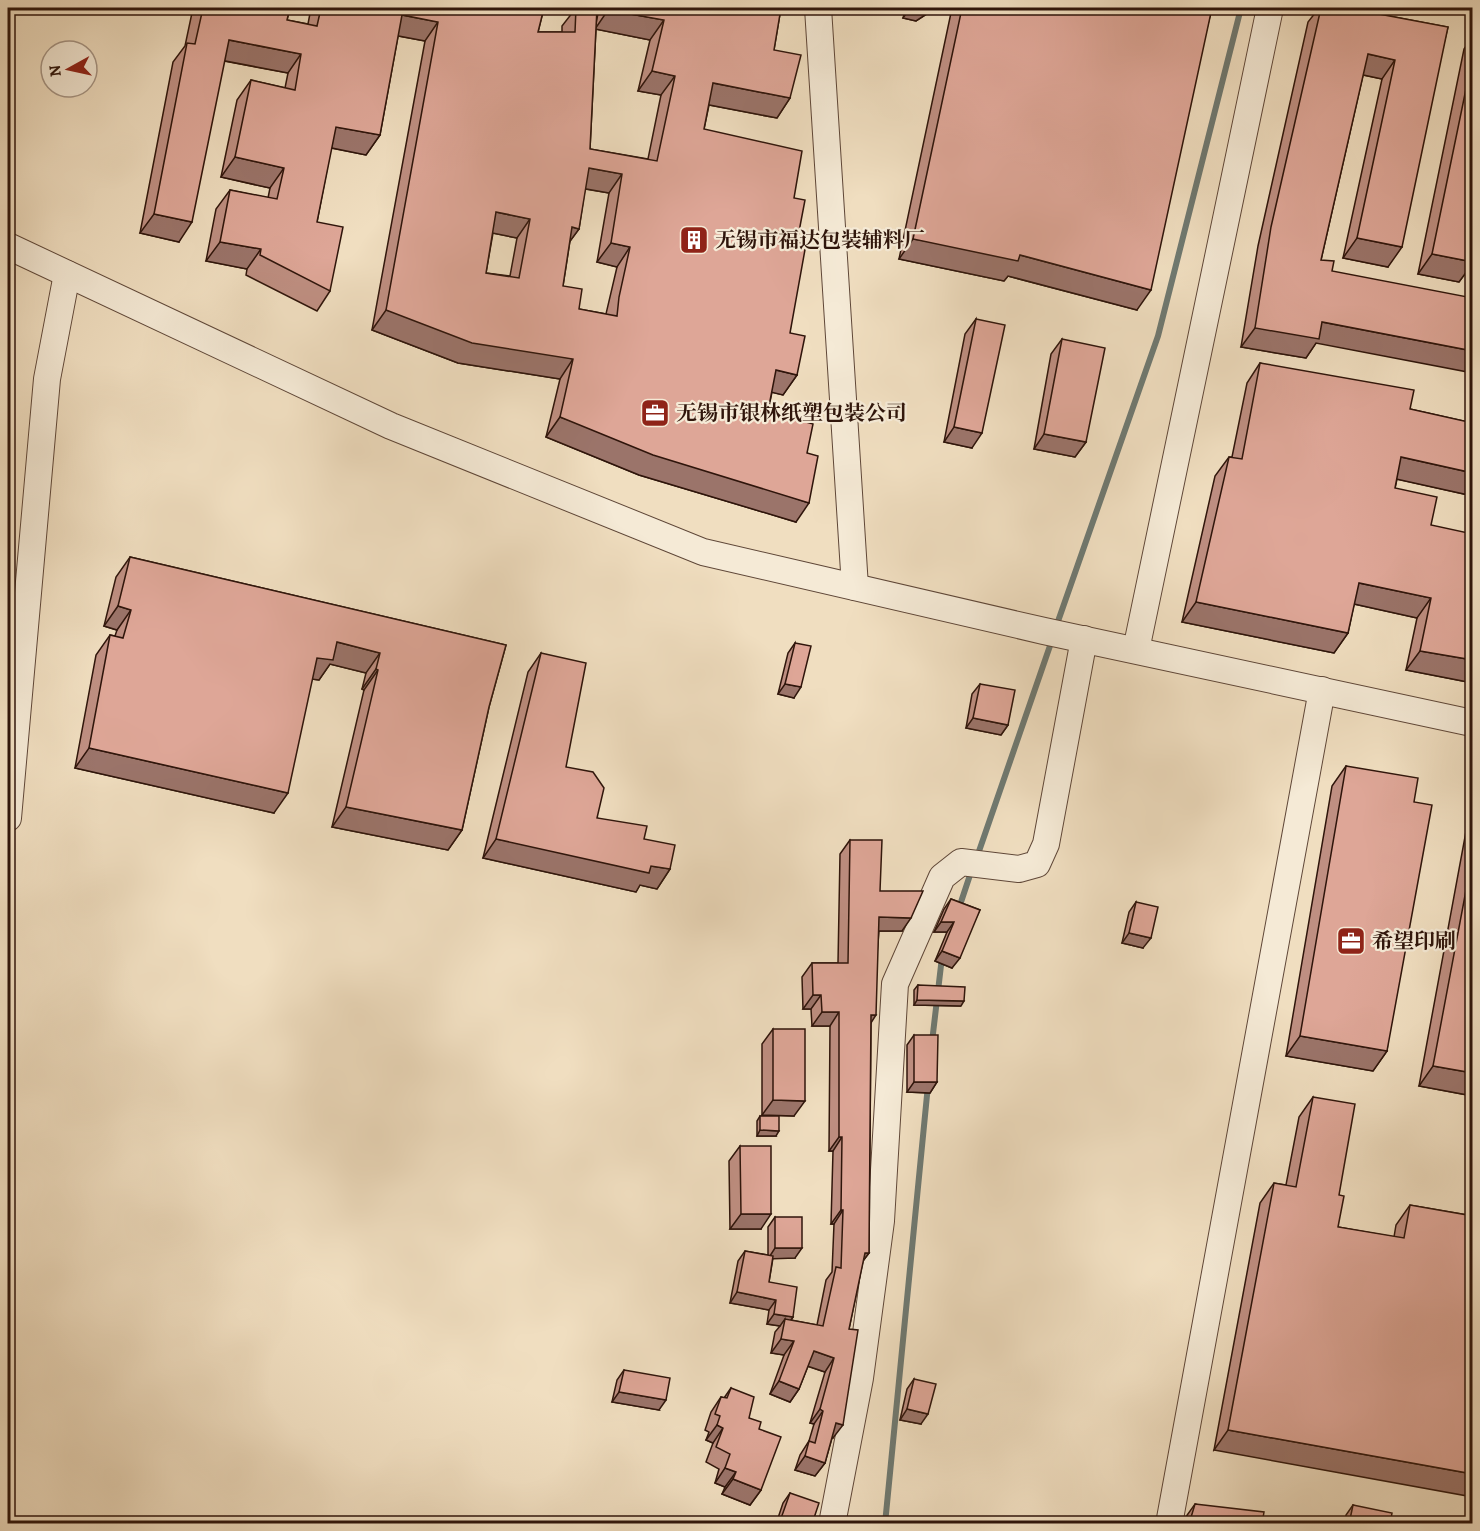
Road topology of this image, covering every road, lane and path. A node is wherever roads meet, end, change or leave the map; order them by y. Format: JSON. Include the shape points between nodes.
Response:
{"nodes":[{"id":1,"x":818,"y":8,"type":"edge"},
{"id":2,"x":1270,"y":8,"type":"edge"},
{"id":3,"x":8,"y":246,"type":"edge"},
{"id":4,"x":67,"y":274,"type":"junction"},
{"id":5,"x":855,"y":587,"type":"junction"},
{"id":6,"x":1065,"y":635,"type":"junction"},
{"id":7,"x":1136,"y":650,"type":"junction"},
{"id":8,"x":1322,"y":690,"type":"junction"},
{"id":9,"x":1473,"y":723,"type":"edge"},
{"id":10,"x":8,"y":818,"type":"edge"},
{"id":11,"x":832,"y":1524,"type":"edge"},
{"id":12,"x":1168,"y":1524,"type":"edge"}],
"edges":[{"from":1,"to":5,"type":"street"},
{"from":2,"to":7,"type":"street"},
{"from":3,"to":4,"type":"street"},
{"from":4,"to":5,"type":"street","via":[[391,426],[703,552]]},
{"from":4,"to":10,"type":"street","via":[[47,379]]},
{"from":5,"to":6,"type":"street"},
{"from":6,"to":7,"type":"street"},
{"from":6,"to":11,"type":"street","via":[[1046,844],[1037,864],[1019,869],[961,862],[942,877],[896,984],[881,1221],[860,1378]]},
{"from":7,"to":8,"type":"street"},
{"from":8,"to":9,"type":"street"},
{"from":8,"to":12,"type":"street"}]}
